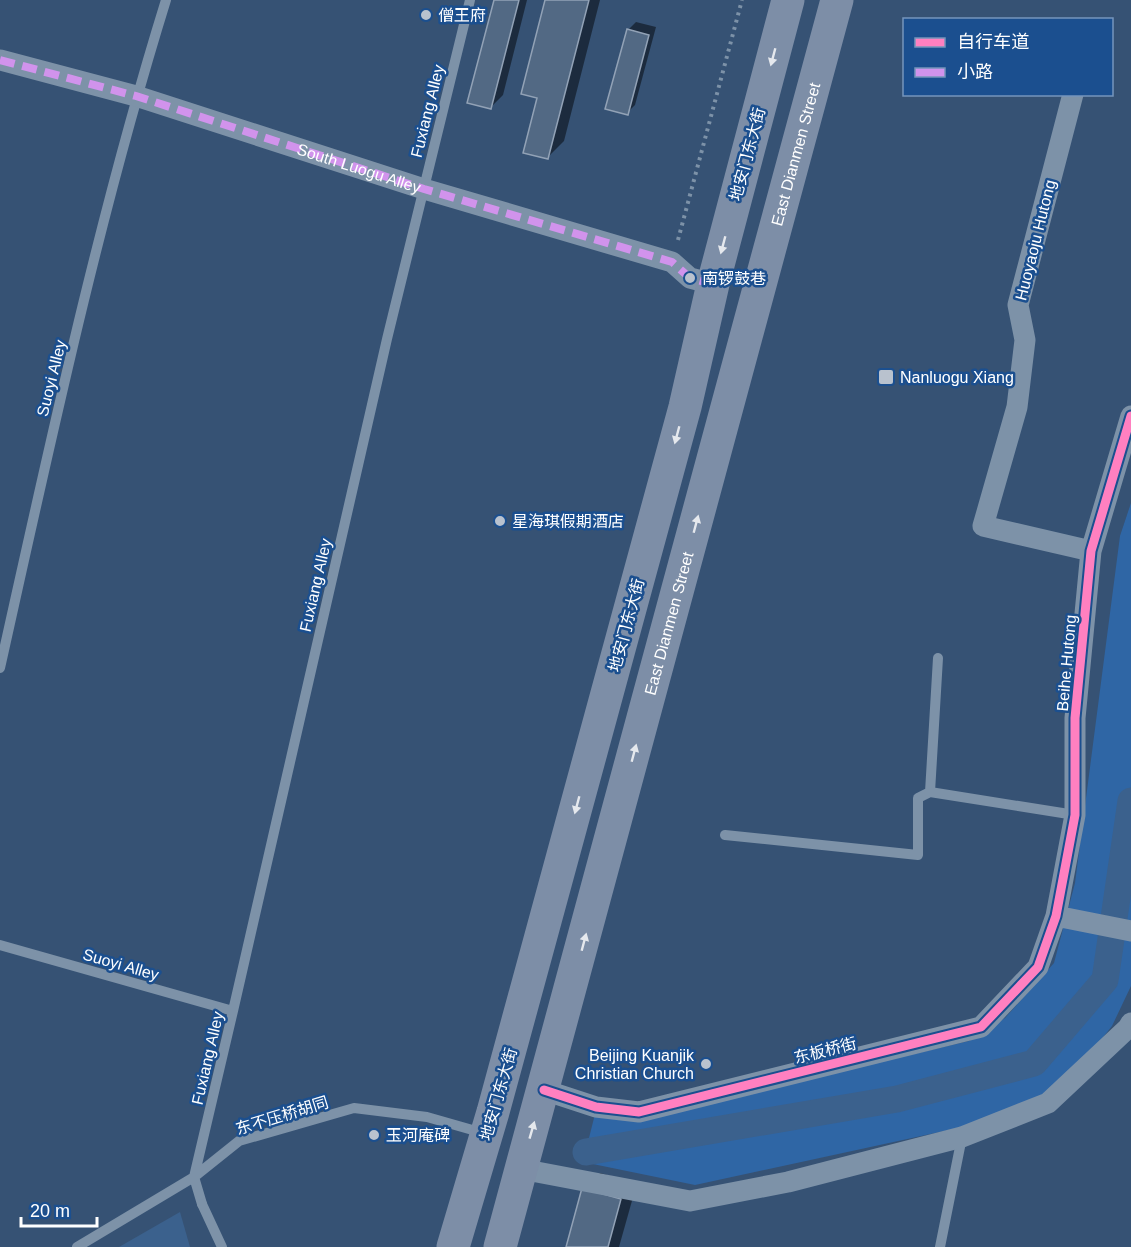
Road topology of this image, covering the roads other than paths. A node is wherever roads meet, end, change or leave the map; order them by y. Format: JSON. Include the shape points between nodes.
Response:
{"nodes":[{"id":1,"x":166,"y":0,"type":"edge"},
{"id":2,"x":470,"y":0,"type":"edge"},
{"id":3,"x":788,"y":0,"type":"edge"},
{"id":4,"x":837,"y":0,"type":"edge"},
{"id":5,"x":0,"y":60,"type":"edge"},
{"id":6,"x":136,"y":96,"type":"junction"},
{"id":7,"x":1072,"y":96,"type":"edge"},
{"id":8,"x":424,"y":189,"type":"junction"},
{"id":9,"x":713,"y":284,"type":"junction"},
{"id":10,"x":1131,"y":416,"type":"edge"},
{"id":11,"x":1091,"y":551,"type":"junction"},
{"id":12,"x":938,"y":658,"type":"dead end"},
{"id":13,"x":0,"y":668,"type":"edge"},
{"id":14,"x":930,"y":792,"type":"junction"},
{"id":15,"x":1075,"y":815,"type":"junction"},
{"id":16,"x":725,"y":835,"type":"dead end"},
{"id":17,"x":1056,"y":916,"type":"junction"},
{"id":18,"x":1131,"y":931,"type":"edge"},
{"id":19,"x":0,"y":945,"type":"edge"},
{"id":20,"x":233,"y":1011,"type":"junction"},
{"id":21,"x":1131,"y":1023,"type":"edge"},
{"id":22,"x":544,"y":1090,"type":"junction"},
{"id":23,"x":486,"y":1134,"type":"junction"},
{"id":24,"x":962,"y":1137,"type":"junction"},
{"id":25,"x":521,"y":1169,"type":"junction"},
{"id":26,"x":194,"y":1177,"type":"junction"},
{"id":27,"x":77,"y":1247,"type":"edge"},
{"id":28,"x":222,"y":1247,"type":"edge"},
{"id":29,"x":453,"y":1247,"type":"edge"},
{"id":30,"x":500,"y":1247,"type":"edge"},
{"id":31,"x":940,"y":1247,"type":"edge"}],
"edges":[{"from":1,"to":6,"type":"lane","name":"Suoyi Alley"},
{"from":2,"to":8,"type":"lane","name":"Fuxiang Alley"},
{"from":3,"to":9,"type":"main road","name":"地安门东大街","one_way":true},
{"from":22,"to":4,"type":"main road","name":"East Dianmen Street","one_way":true},
{"from":5,"to":6,"type":"street","name":"South Luogu Alley"},
{"from":6,"to":8,"type":"street","name":"South Luogu Alley"},
{"from":6,"to":13,"type":"lane","name":"Suoyi Alley","via":[[62,391]]},
{"from":7,"to":11,"type":"street","name":"Huoyaoju Hutong","via":[[1018,305],[1025,340],[1017,407],[983,526]]},
{"from":8,"to":9,"type":"street","name":"South Luogu Alley","via":[[672,262],[690,278]]},
{"from":8,"to":20,"type":"lane","name":"Fuxiang Alley"},
{"from":9,"to":23,"type":"main road","name":"地安门东大街","one_way":true,"via":[[685,407]]},
{"from":10,"to":11,"type":"street","name":"Beihe Hutong"},
{"from":11,"to":15,"type":"street","name":"Beihe Hutong","via":[[1076,718]]},
{"from":12,"to":14,"type":"lane"},
{"from":14,"to":15,"type":"lane"},
{"from":14,"to":16,"type":"lane","via":[[918,798],[918,855]]},
{"from":15,"to":17,"type":"street","name":"Beihe Hutong"},
{"from":17,"to":18,"type":"street"},
{"from":17,"to":22,"type":"street","name":"东板桥街","via":[[1038,968],[981,1027],[639,1112],[596,1107]]},
{"from":19,"to":20,"type":"lane","name":"Suoyi Alley"},
{"from":20,"to":26,"type":"lane","name":"Fuxiang Alley"},
{"from":21,"to":24,"type":"street","via":[[1048,1103]]},
{"from":25,"to":22,"type":"main road","name":"East Dianmen Street","one_way":true},
{"from":23,"to":26,"type":"lane","name":"东不压桥胡同","via":[[427,1117],[354,1108],[239,1141]]},
{"from":23,"to":29,"type":"main road","name":"地安门东大街"},
{"from":24,"to":25,"type":"street","via":[[789,1182],[690,1201]]},
{"from":24,"to":31,"type":"lane"},
{"from":25,"to":30,"type":"main road","name":"East Dianmen Street"},
{"from":26,"to":27,"type":"lane","name":"东不压桥胡同"},
{"from":26,"to":28,"type":"lane","bridge":true}]}
